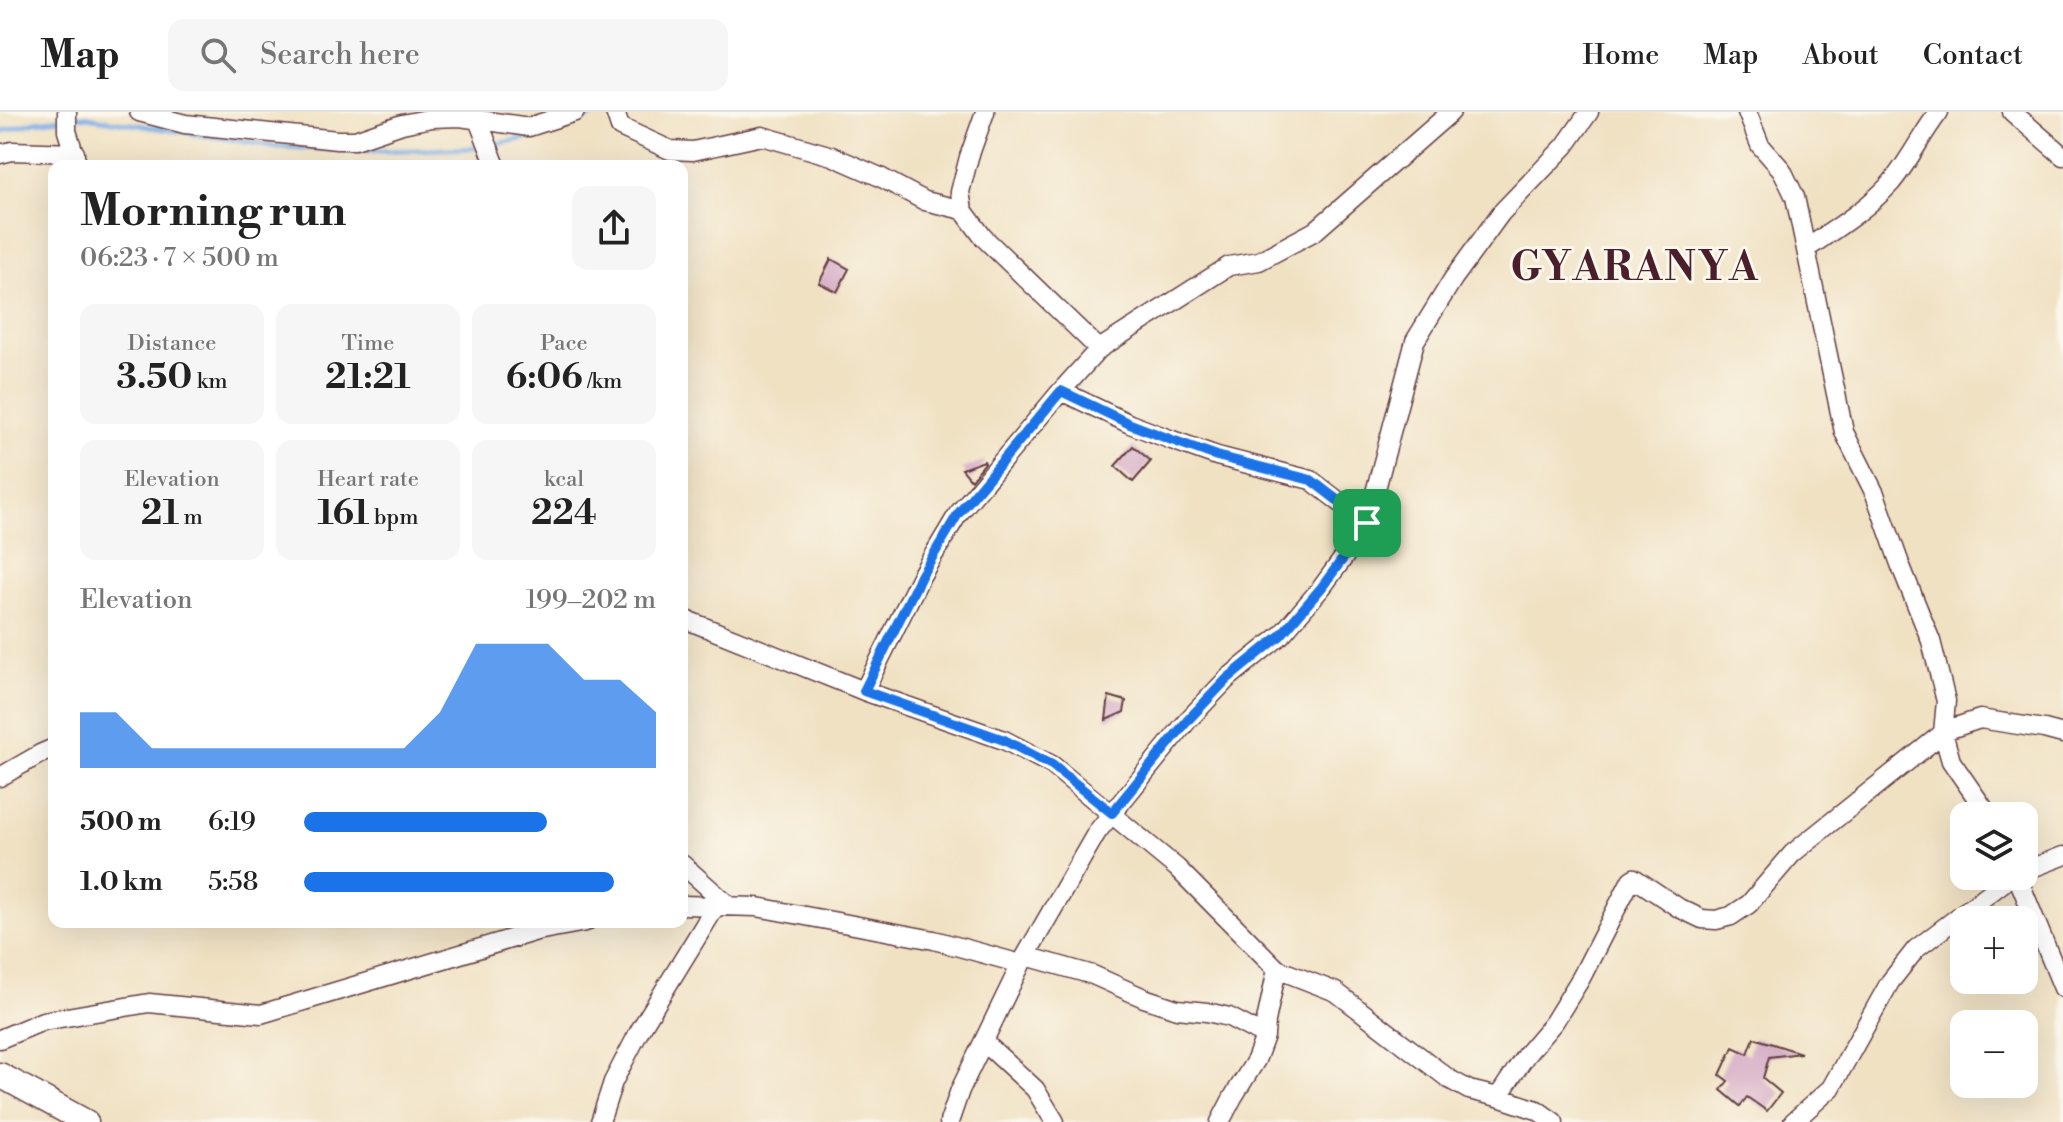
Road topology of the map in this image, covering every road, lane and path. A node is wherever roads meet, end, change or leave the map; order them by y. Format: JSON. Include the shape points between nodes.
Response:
{"nodes":[{"id":1,"x":139,"y":112,"type":"edge"},
{"id":2,"x":575,"y":112,"type":"edge"},
{"id":3,"x":985,"y":112,"type":"edge"},
{"id":4,"x":1451,"y":112,"type":"edge"},
{"id":5,"x":1589,"y":112,"type":"edge"},
{"id":6,"x":1747,"y":112,"type":"edge"},
{"id":7,"x":1939,"y":112,"type":"edge"},
{"id":8,"x":2012,"y":112,"type":"edge"},
{"id":9,"x":465,"y":117,"type":"edge"},
{"id":10,"x":618,"y":120,"type":"edge"},
{"id":11,"x":67,"y":122,"type":"edge"},
{"id":12,"x":0,"y":154,"type":"edge"},
{"id":13,"x":2063,"y":156,"type":"edge"},
{"id":14,"x":76,"y":159,"type":"edge"},
{"id":15,"x":492,"y":160,"type":"edge"},
{"id":16,"x":963,"y":210,"type":"junction"},
{"id":17,"x":1806,"y":249,"type":"junction"},
{"id":18,"x":1099,"y":349,"type":"junction"},
{"id":19,"x":1061,"y":391,"type":"junction"},
{"id":20,"x":1367,"y":523,"type":"junction"},
{"id":21,"x":688,"y":620,"type":"edge"},
{"id":22,"x":864,"y":691,"type":"junction"},
{"id":23,"x":1944,"y":732,"type":"junction"},
{"id":24,"x":2063,"y":734,"type":"edge"},
{"id":25,"x":48,"y":751,"type":"edge"},
{"id":26,"x":0,"y":777,"type":"edge"},
{"id":27,"x":1979,"y":802,"type":"edge"},
{"id":28,"x":1112,"y":813,"type":"junction"},
{"id":29,"x":2063,"y":856,"type":"edge"},
{"id":30,"x":2038,"y":866,"type":"edge"},
{"id":31,"x":688,"y":870,"type":"edge"},
{"id":32,"x":1993,"y":890,"type":"edge"},
{"id":33,"x":2021,"y":890,"type":"edge"},
{"id":34,"x":688,"y":905,"type":"edge"},
{"id":35,"x":723,"y":906,"type":"junction"},
{"id":36,"x":553,"y":928,"type":"edge"},
{"id":37,"x":1023,"y":960,"type":"junction"},
{"id":38,"x":1277,"y":969,"type":"junction"},
{"id":39,"x":2063,"y":988,"type":"edge"},
{"id":40,"x":1265,"y":1036,"type":"junction"},
{"id":41,"x":0,"y":1039,"type":"edge"},
{"id":42,"x":984,"y":1042,"type":"junction"},
{"id":43,"x":0,"y":1075,"type":"edge"},
{"id":44,"x":1498,"y":1097,"type":"junction"},
{"id":45,"x":86,"y":1122,"type":"edge"},
{"id":46,"x":600,"y":1122,"type":"edge"},
{"id":47,"x":949,"y":1122,"type":"edge"},
{"id":48,"x":1055,"y":1122,"type":"edge"},
{"id":49,"x":1220,"y":1122,"type":"edge"},
{"id":50,"x":1554,"y":1122,"type":"edge"},
{"id":51,"x":1793,"y":1122,"type":"edge"}],
"edges":[{"from":1,"to":9,"type":"street","via":[[185,124],[346,140],[432,118]]},
{"from":2,"to":9,"type":"street","via":[[529,127]]},
{"from":3,"to":16,"type":"street","via":[[960,192]]},
{"from":4,"to":18,"type":"street","via":[[1315,231],[1259,261],[1229,266]]},
{"from":5,"to":20,"type":"street","via":[[1565,146],[1501,213],[1415,341]]},
{"from":6,"to":17,"type":"street","via":[[1760,145],[1782,170],[1795,197]]},
{"from":7,"to":17,"type":"street","via":[[1899,172],[1868,206]]},
{"from":8,"to":13,"type":"street"},
{"from":9,"to":15,"type":"street"},
{"from":10,"to":16,"type":"street","via":[[670,150],[693,151],[762,136],[832,156],[925,201]]},
{"from":11,"to":14,"type":"street"},
{"from":12,"to":14,"type":"street"},
{"from":16,"to":18,"type":"street","via":[[983,237]]},
{"from":17,"to":23,"type":"street","via":[[1844,432],[1875,494],[1931,641],[1946,701]]},
{"from":18,"to":19,"type":"street"},
{"from":19,"to":20,"type":"street","via":[[1172,440],[1311,480]]},
{"from":19,"to":22,"type":"street","via":[[958,514]]},
{"from":20,"to":28,"type":"street","via":[[1281,635],[1188,720]]},
{"from":21,"to":22,"type":"street"},
{"from":22,"to":28,"type":"street","via":[[1004,740],[1052,765]]},
{"from":23,"to":24,"type":"street","via":[[1980,719]]},
{"from":23,"to":27,"type":"street","via":[[1951,761]]},
{"from":23,"to":44,"type":"street","via":[[1792,854],[1749,904],[1731,916],[1702,919],[1631,880],[1581,978]]},
{"from":25,"to":26,"type":"street"},
{"from":28,"to":37,"type":"street"},
{"from":28,"to":38,"type":"street","via":[[1177,868]]},
{"from":29,"to":30,"type":"street"},
{"from":31,"to":35,"type":"street"},
{"from":32,"to":51,"type":"street","via":[[1916,949],[1890,982],[1831,1088]]},
{"from":33,"to":39,"type":"street"},
{"from":34,"to":35,"type":"street"},
{"from":35,"to":37,"type":"street","via":[[757,907]]},
{"from":35,"to":46,"type":"street","via":[[640,1030],[613,1082]]},
{"from":36,"to":41,"type":"street","via":[[261,1014],[149,1003],[43,1021]]},
{"from":37,"to":40,"type":"street","via":[[1093,975],[1177,1009],[1229,1017]]},
{"from":37,"to":42,"type":"street"},
{"from":38,"to":40,"type":"street"},
{"from":38,"to":44,"type":"street","via":[[1336,992],[1449,1079]]},
{"from":40,"to":49,"type":"street"},
{"from":42,"to":47,"type":"street"},
{"from":42,"to":48,"type":"street","via":[[1035,1089]]},
{"from":43,"to":45,"type":"street"},
{"from":44,"to":50,"type":"street","via":[[1537,1110]]}]}
